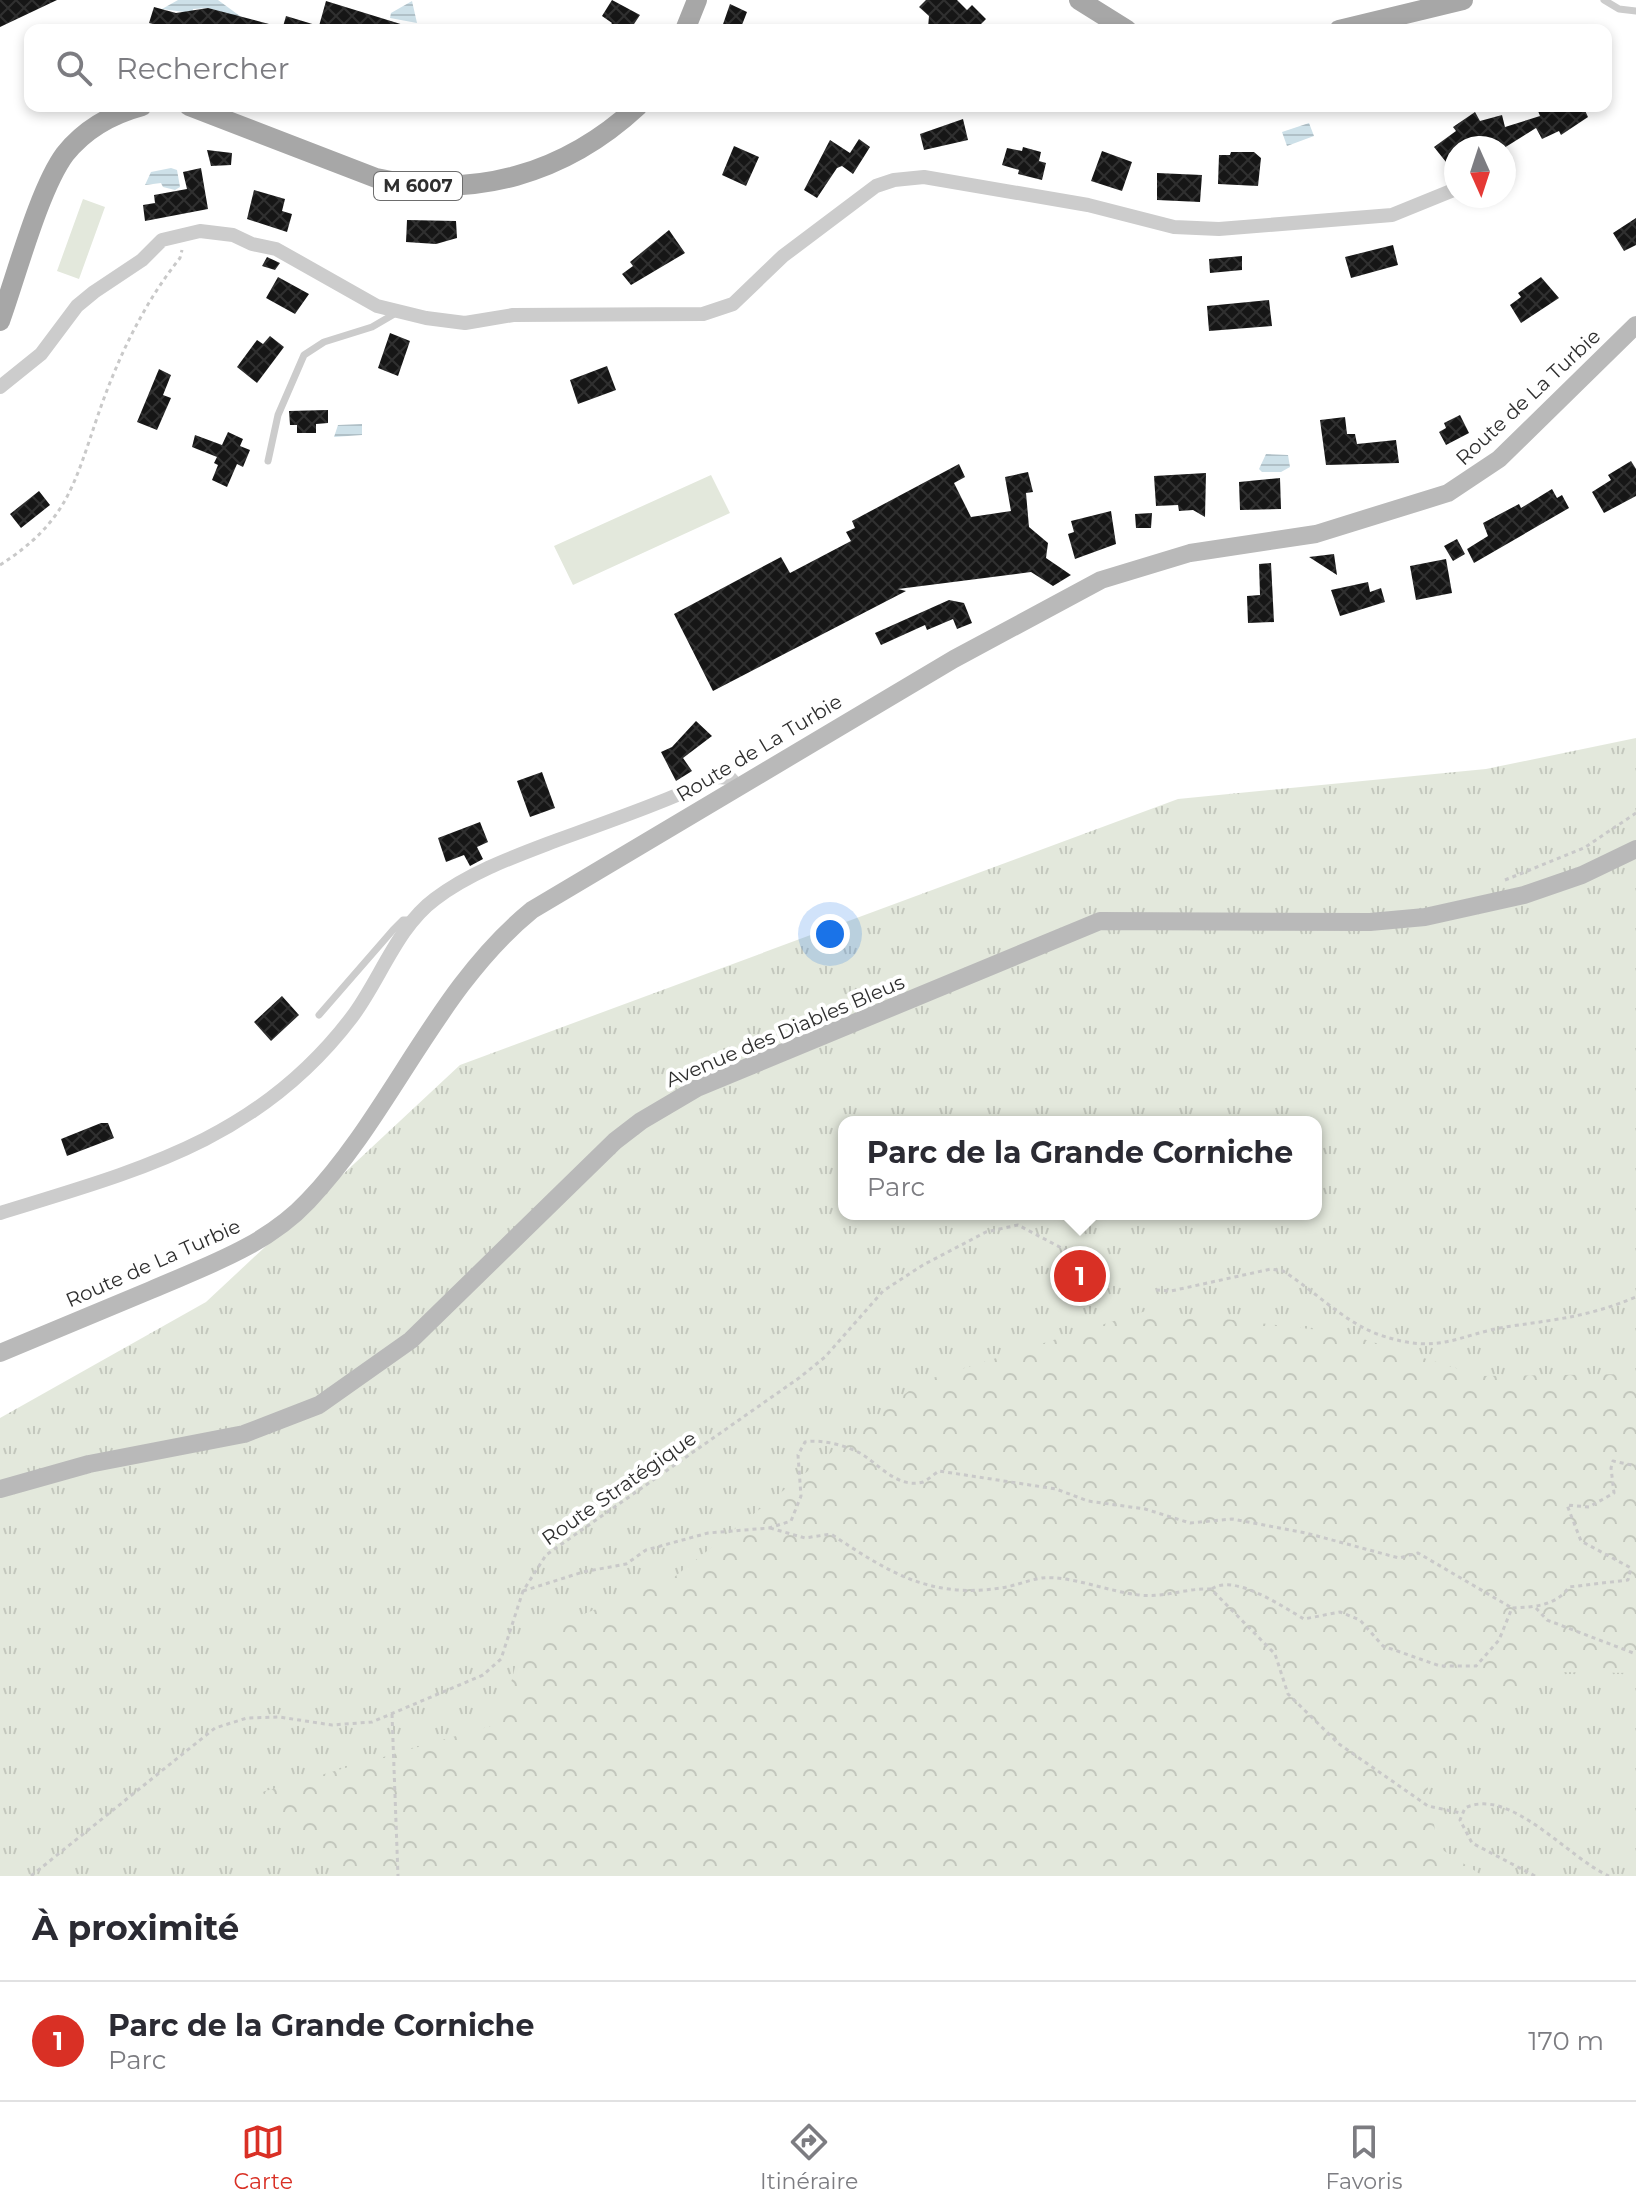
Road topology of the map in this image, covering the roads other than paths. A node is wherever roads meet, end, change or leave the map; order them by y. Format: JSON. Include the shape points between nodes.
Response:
{"nodes":[{"id":1,"x":697,"y":0,"type":"edge"},
{"id":2,"x":1079,"y":0,"type":"edge"},
{"id":3,"x":1463,"y":0,"type":"edge"},
{"id":4,"x":1604,"y":0,"type":"edge"},
{"id":5,"x":1636,"y":11,"type":"edge"},
{"id":6,"x":687,"y":24,"type":"edge"},
{"id":7,"x":1117,"y":24,"type":"edge"},
{"id":8,"x":1364,"y":24,"type":"edge"},
{"id":9,"x":127,"y":112,"type":"edge"},
{"id":10,"x":205,"y":112,"type":"edge"},
{"id":11,"x":631,"y":112,"type":"edge"},
{"id":12,"x":1444,"y":194,"type":"edge"},
{"id":13,"x":396,"y":313,"type":"junction"},
{"id":14,"x":0,"y":321,"type":"edge"},
{"id":15,"x":1636,"y":325,"type":"edge"},
{"id":16,"x":0,"y":387,"type":"edge"},
{"id":17,"x":268,"y":461,"type":"dead end"},
{"id":18,"x":738,"y":787,"type":"junction"},
{"id":19,"x":1636,"y":849,"type":"edge"},
{"id":20,"x":414,"y":920,"type":"junction"},
{"id":21,"x":319,"y":1015,"type":"dead end"},
{"id":22,"x":0,"y":1213,"type":"edge"},
{"id":23,"x":0,"y":1353,"type":"edge"},
{"id":24,"x":0,"y":1489,"type":"edge"}],
"edges":[{"from":1,"to":6,"type":"main road"},
{"from":2,"to":7,"type":"main road"},
{"from":3,"to":8,"type":"main road"},
{"from":4,"to":5,"type":"lane"},
{"from":9,"to":14,"type":"main road","via":[[101,122],[65,155],[52,177]]},
{"from":10,"to":11,"type":"main road","number":"M 6007","via":[[376,178],[405,185],[465,187],[562,161]]},
{"from":12,"to":13,"type":"street","via":[[1392,215],[1219,229],[1174,227],[1088,205],[924,177],[876,186],[783,256],[733,304],[703,314],[513,315],[465,323]]},
{"from":13,"to":16,"type":"street","via":[[341,289],[276,249],[215,232],[177,235],[162,240],[77,306],[41,354]]},
{"from":13,"to":17,"type":"lane","via":[[304,355],[278,415]]},
{"from":15,"to":18,"type":"main road","name":"Route de La Turbie","via":[[1499,459],[1448,493],[1316,534],[1190,553],[1101,580],[954,659]]},
{"from":18,"to":20,"type":"street","via":[[730,778],[718,777],[505,860],[433,900]]},
{"from":18,"to":23,"type":"main road","name":"Route de La Turbie","via":[[532,910],[506,931],[479,961],[341,1164],[273,1232],[214,1263]]},
{"from":19,"to":24,"type":"main road","name":"Avenue des Diables Bleus","via":[[1524,895],[1425,917],[1370,922],[1100,921],[697,1088],[641,1121],[411,1340],[319,1405],[244,1434],[89,1464]]},
{"from":20,"to":21,"type":"lane","via":[[403,920],[393,930]]},
{"from":20,"to":22,"type":"street","via":[[352,1018],[289,1085],[247,1116],[184,1152]]}]}
